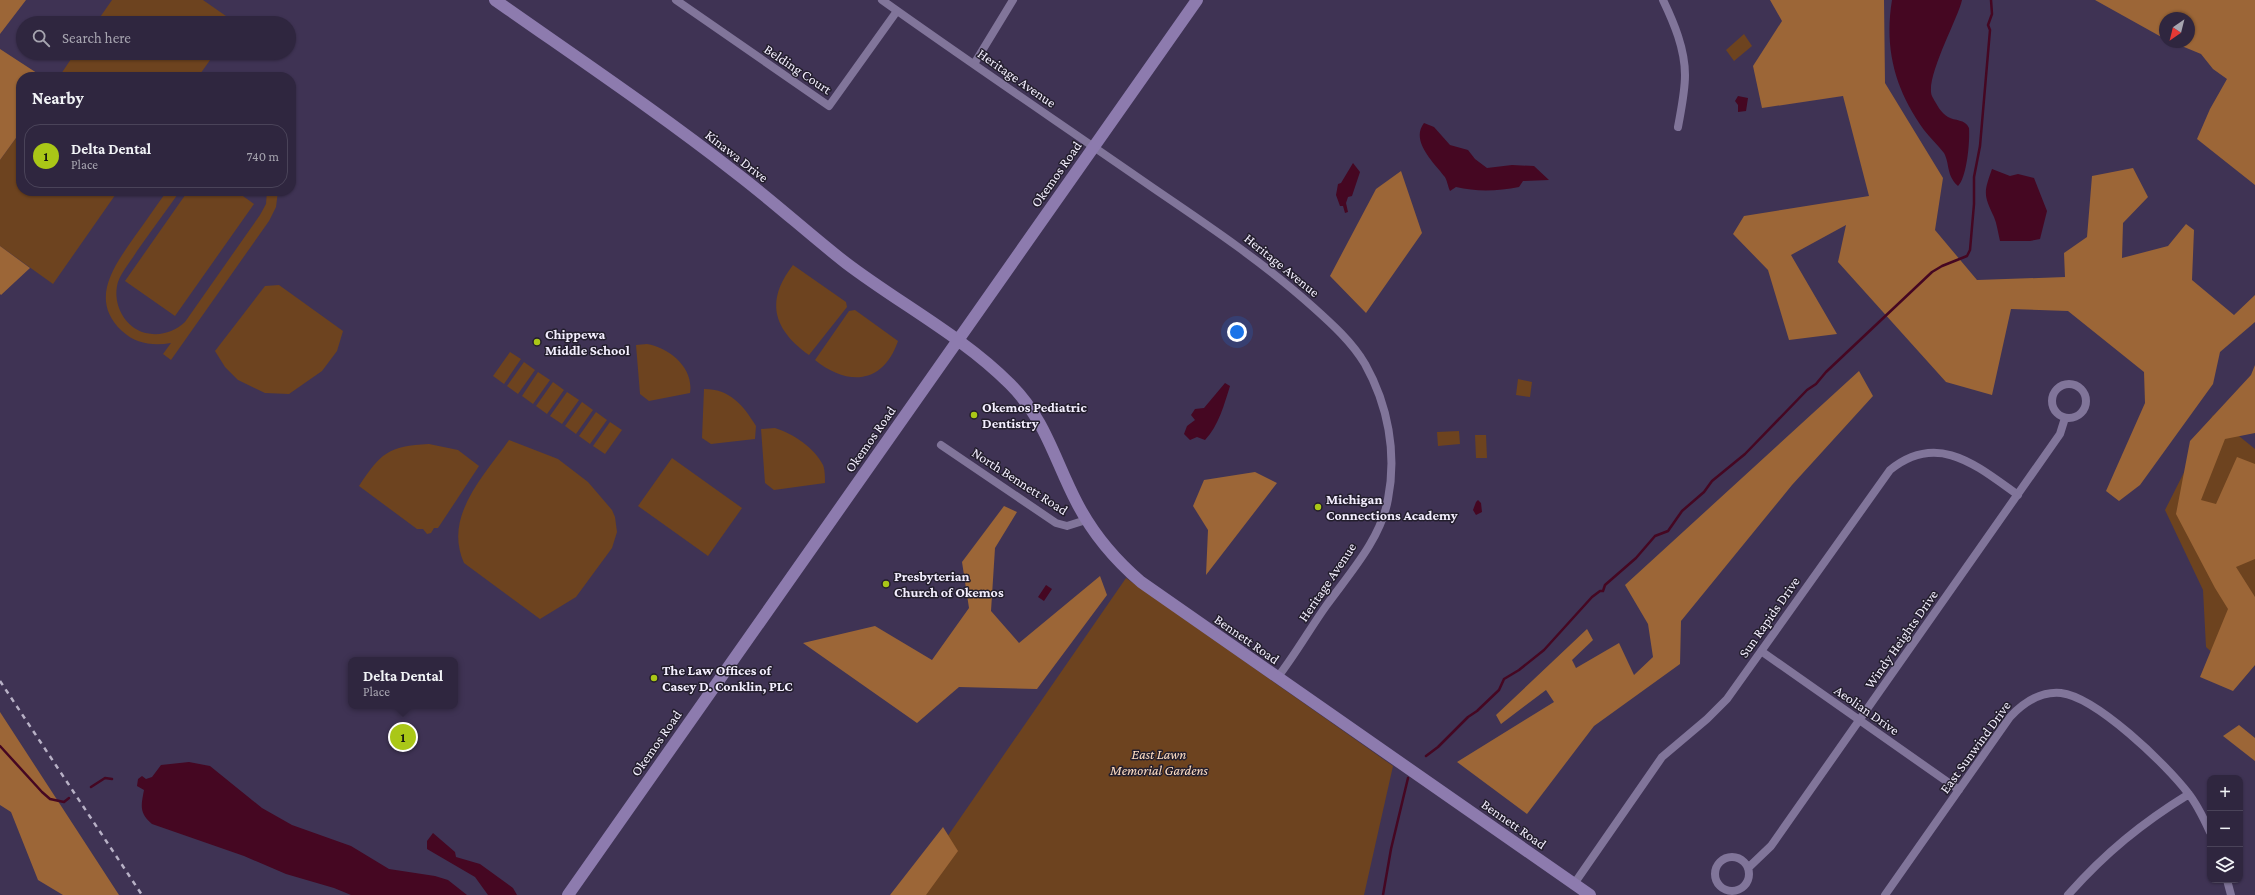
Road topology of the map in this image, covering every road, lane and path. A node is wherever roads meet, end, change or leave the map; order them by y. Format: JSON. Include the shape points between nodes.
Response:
{"nodes":[{"id":1,"x":495,"y":0,"type":"edge"},
{"id":2,"x":676,"y":0,"type":"edge"},
{"id":3,"x":882,"y":0,"type":"edge"},
{"id":4,"x":1013,"y":0,"type":"edge"},
{"id":5,"x":1197,"y":0,"type":"edge"},
{"id":6,"x":1663,"y":0,"type":"edge"},
{"id":7,"x":897,"y":11,"type":"junction"},
{"id":8,"x":974,"y":64,"type":"junction"},
{"id":9,"x":1678,"y":127,"type":"dead end"},
{"id":10,"x":1093,"y":147,"type":"junction"},
{"id":11,"x":958,"y":341,"type":"junction"},
{"id":12,"x":2065,"y":418,"type":"junction"},
{"id":13,"x":941,"y":445,"type":"dead end"},
{"id":14,"x":2018,"y":495,"type":"junction"},
{"id":15,"x":1086,"y":520,"type":"junction"},
{"id":16,"x":1761,"y":651,"type":"junction"},
{"id":17,"x":1277,"y":678,"type":"junction"},
{"id":18,"x":1859,"y":720,"type":"junction"},
{"id":19,"x":1959,"y":790,"type":"junction"},
{"id":20,"x":2189,"y":794,"type":"junction"},
{"id":21,"x":2207,"y":827,"type":"edge"},
{"id":22,"x":1748,"y":868,"type":"junction"},
{"id":23,"x":2228,"y":883,"type":"edge"},
{"id":24,"x":1574,"y":884,"type":"junction"},
{"id":25,"x":568,"y":895,"type":"edge"},
{"id":26,"x":1590,"y":895,"type":"edge"},
{"id":27,"x":1885,"y":895,"type":"edge"},
{"id":28,"x":2068,"y":895,"type":"edge"},
{"id":29,"x":2231,"y":895,"type":"edge"}],
"edges":[{"from":1,"to":11,"type":"street","name":"Kinawa Drive","via":[[675,128],[737,174],[846,262]]},
{"from":2,"to":7,"type":"street","name":"Belding Court","via":[[829,106]]},
{"from":3,"to":7,"type":"street","name":"Heritage Avenue"},
{"from":4,"to":8,"type":"street"},
{"from":5,"to":10,"type":"street","name":"Okemos Road"},
{"from":6,"to":9,"type":"street","via":[[1677,33],[1683,56],[1685,75]]},
{"from":7,"to":8,"type":"street","name":"Heritage Avenue"},
{"from":8,"to":10,"type":"street","name":"Heritage Avenue"},
{"from":10,"to":11,"type":"street","name":"Okemos Road"},
{"from":10,"to":17,"type":"street","name":"Heritage Avenue","via":[[1228,239],[1325,317],[1347,339],[1365,364],[1386,414],[1392,465],[1388,501],[1378,528],[1363,555]]},
{"from":11,"to":15,"type":"street","name":"Bennett Road","via":[[1000,375],[1028,405],[1047,434]]},
{"from":11,"to":25,"type":"street","name":"Okemos Road"},
{"from":12,"to":12,"type":"street","via":[[2078,416],[2086,405],[2083,392],[2072,384],[2059,387],[2052,398],[2054,411]]},
{"from":12,"to":14,"type":"street","name":"Windy Heights Drive","via":[[2060,434]]},
{"from":13,"to":15,"type":"street","name":"North Bennett Road","via":[[1056,523],[1068,526]]},
{"from":14,"to":16,"type":"street","name":"Sun Rapids Drive","via":[[1968,461],[1952,454],[1926,453],[1903,461],[1890,470],[1880,482]]},
{"from":14,"to":18,"type":"street","name":"Windy Heights Drive"},
{"from":15,"to":17,"type":"street","name":"Bennett Road","via":[[1111,553],[1140,582]]},
{"from":16,"to":18,"type":"street","name":"Aeolian Drive"},
{"from":16,"to":24,"type":"street","name":"Sun Rapids Drive","via":[[1728,699],[1662,757]]},
{"from":17,"to":24,"type":"street","name":"Bennett Road"},
{"from":18,"to":19,"type":"street","name":"Aeolian Drive"},
{"from":18,"to":22,"type":"street","name":"Windy Heights Drive","via":[[1771,846]]},
{"from":19,"to":20,"type":"street","name":"East Sunwind Drive","via":[[2010,716],[2020,706],[2038,696],[2060,693],[2082,700],[2124,730],[2163,764]]},
{"from":19,"to":27,"type":"street","name":"East Sunwind Drive"},
{"from":20,"to":21,"type":"street","name":"East Sunwind Drive"},
{"from":20,"to":28,"type":"street","via":[[2127,836]]},
{"from":22,"to":22,"type":"street","via":[[1739,859],[1726,858],[1716,867],[1715,880],[1724,890],[1738,891],[1748,882]]},
{"from":23,"to":29,"type":"street"},
{"from":24,"to":26,"type":"street","name":"Bennett Road"}]}
